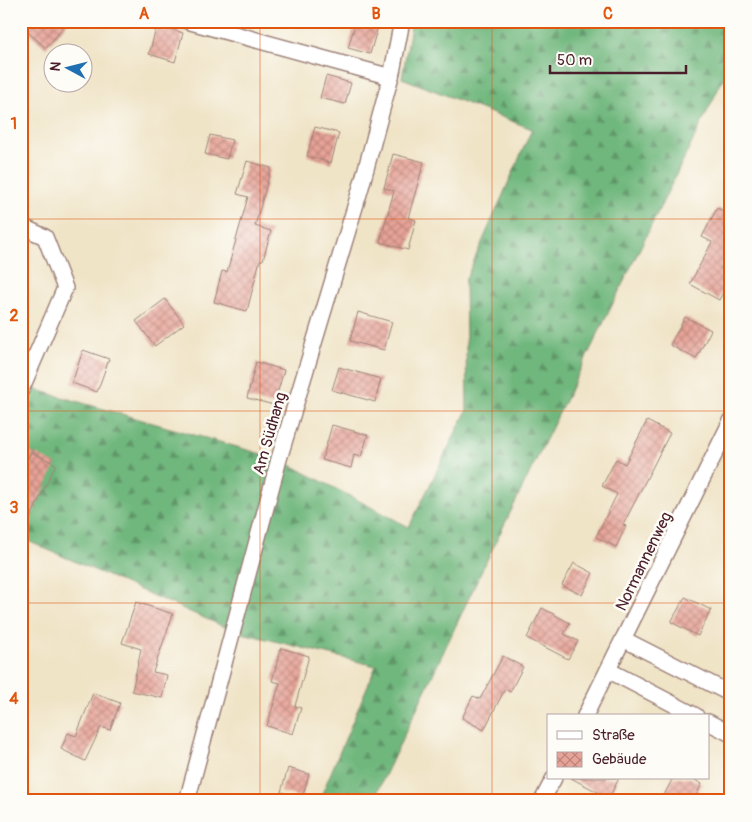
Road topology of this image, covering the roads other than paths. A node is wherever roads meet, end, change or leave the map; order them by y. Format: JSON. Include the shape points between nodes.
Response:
{"nodes":[{"id":1,"x":187,"y":21,"type":"edge"},
{"id":2,"x":402,"y":21,"type":"edge"},
{"id":3,"x":391,"y":77,"type":"junction"},
{"id":4,"x":21,"y":226,"type":"edge"},
{"id":5,"x":21,"y":390,"type":"edge"},
{"id":6,"x":731,"y":421,"type":"edge"},
{"id":7,"x":624,"y":640,"type":"junction"},
{"id":8,"x":608,"y":670,"type":"junction"},
{"id":9,"x":731,"y":694,"type":"edge"},
{"id":10,"x":586,"y":714,"type":"edge"},
{"id":11,"x":692,"y":714,"type":"edge"},
{"id":12,"x":710,"y":723,"type":"edge"},
{"id":13,"x":731,"y":734,"type":"edge"},
{"id":14,"x":553,"y":780,"type":"edge"},
{"id":15,"x":187,"y":801,"type":"edge"},
{"id":16,"x":542,"y":801,"type":"edge"}],
"edges":[{"from":1,"to":3,"type":"street"},
{"from":2,"to":3,"type":"street","name":"Am Südhang"},
{"from":3,"to":15,"type":"street","name":"Am Südhang","via":[[279,459]]},
{"from":4,"to":5,"type":"street","via":[[45,237],[65,288]]},
{"from":6,"to":7,"type":"street","name":"Normannenweg"},
{"from":7,"to":8,"type":"street","name":"Normannenweg"},
{"from":7,"to":9,"type":"street"},
{"from":8,"to":10,"type":"street","name":"Normannenweg"},
{"from":8,"to":11,"type":"street"},
{"from":12,"to":13,"type":"street"},
{"from":14,"to":16,"type":"street"}]}
